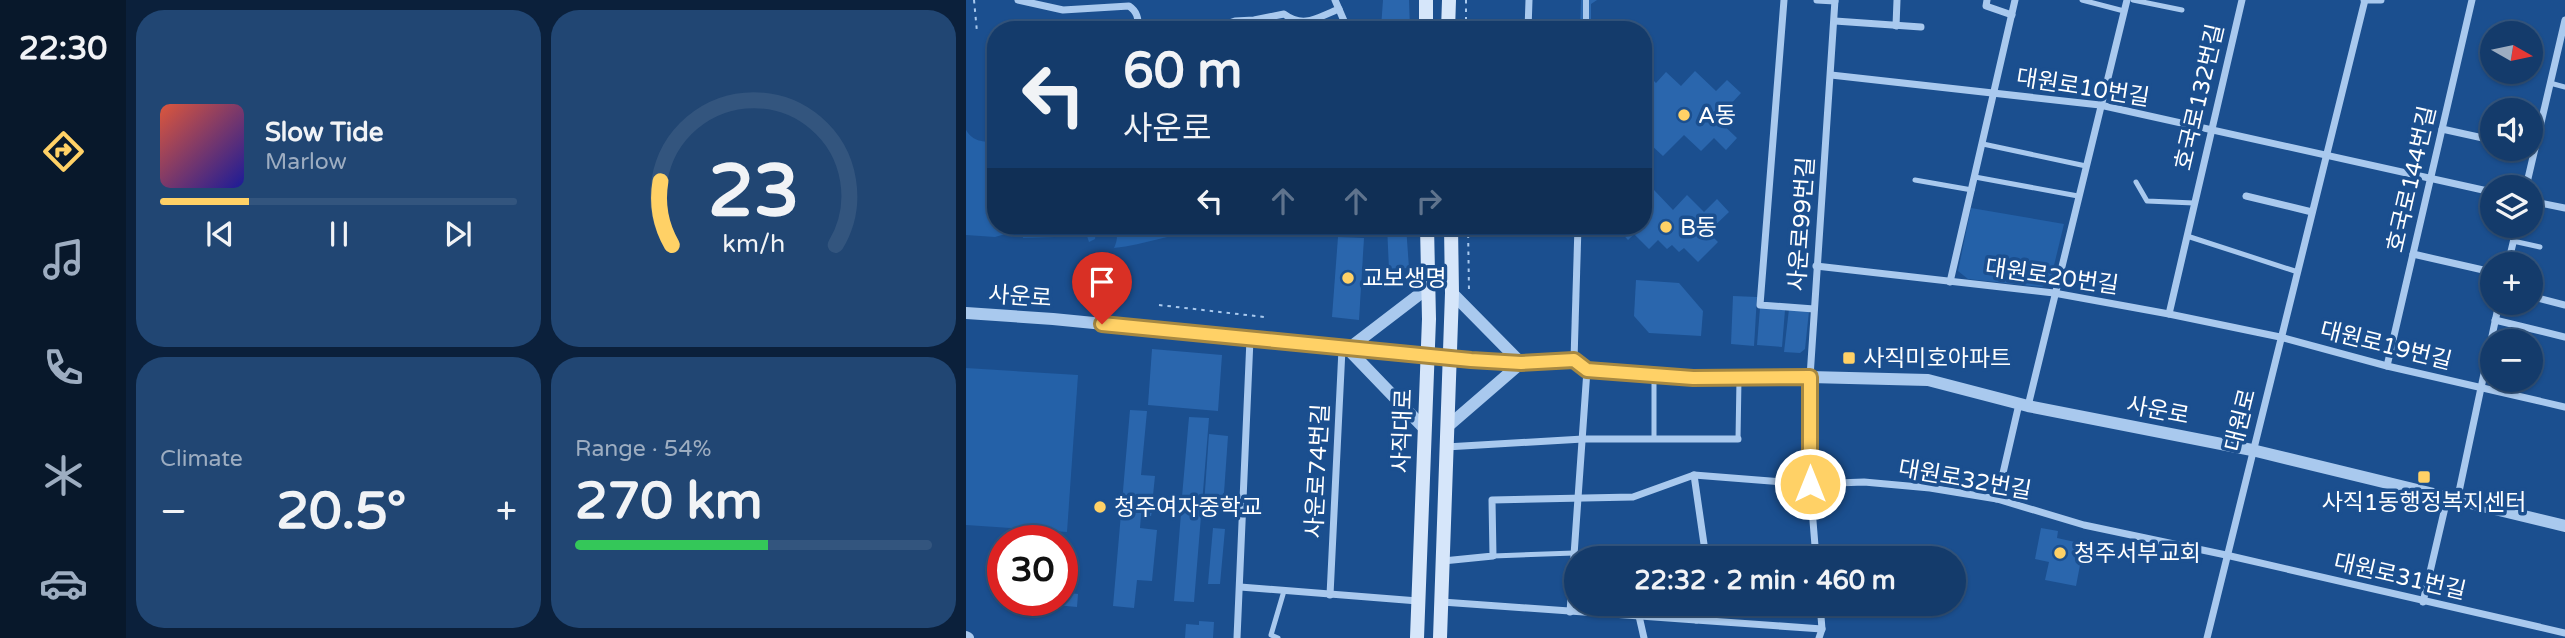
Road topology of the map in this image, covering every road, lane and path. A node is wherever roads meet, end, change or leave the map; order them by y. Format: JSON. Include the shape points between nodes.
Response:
{"nodes":[{"id":1,"x":974,"y":0,"type":"edge"},
{"id":2,"x":1018,"y":0,"type":"edge"},
{"id":3,"x":1335,"y":0,"type":"edge"},
{"id":4,"x":1426,"y":0,"type":"edge"},
{"id":5,"x":1449,"y":0,"type":"edge"},
{"id":6,"x":1466,"y":0,"type":"edge"},
{"id":7,"x":1529,"y":0,"type":"edge"},
{"id":8,"x":1586,"y":0,"type":"edge"},
{"id":9,"x":1784,"y":0,"type":"edge"},
{"id":10,"x":1817,"y":0,"type":"edge"},
{"id":11,"x":1897,"y":0,"type":"edge"},
{"id":12,"x":1987,"y":0,"type":"edge"},
{"id":13,"x":2015,"y":0,"type":"edge"},
{"id":14,"x":2082,"y":0,"type":"edge"},
{"id":15,"x":2127,"y":0,"type":"edge"},
{"id":16,"x":2133,"y":0,"type":"edge"},
{"id":17,"x":2242,"y":0,"type":"edge"},
{"id":18,"x":2364,"y":0,"type":"edge"},
{"id":19,"x":2381,"y":0,"type":"edge"},
{"id":20,"x":2472,"y":0,"type":"edge"},
{"id":21,"x":1835,"y":1,"type":"edge"},
{"id":22,"x":1117,"y":2,"type":"edge"},
{"id":23,"x":1339,"y":9,"type":"junction"},
{"id":24,"x":2182,"y":10,"type":"dead end"},
{"id":25,"x":2124,"y":11,"type":"junction"},
{"id":26,"x":2012,"y":15,"type":"junction"},
{"id":27,"x":2565,"y":20,"type":"edge"},
{"id":28,"x":1137,"y":21,"type":"edge"},
{"id":29,"x":1236,"y":21,"type":"edge"},
{"id":30,"x":1294,"y":21,"type":"edge"},
{"id":31,"x":1309,"y":21,"type":"edge"},
{"id":32,"x":1344,"y":21,"type":"edge"},
{"id":33,"x":1426,"y":21,"type":"edge"},
{"id":34,"x":1448,"y":21,"type":"edge"},
{"id":35,"x":1466,"y":21,"type":"edge"},
{"id":36,"x":1528,"y":21,"type":"edge"},
{"id":37,"x":1586,"y":21,"type":"edge"},
{"id":38,"x":1835,"y":21,"type":"junction"},
{"id":39,"x":1896,"y":26,"type":"junction"},
{"id":40,"x":1921,"y":27,"type":"dead end"},
{"id":41,"x":976,"y":32,"type":"dead end"},
{"id":42,"x":1831,"y":75,"type":"junction"},
{"id":43,"x":2550,"y":83,"type":"junction"},
{"id":44,"x":2565,"y":87,"type":"edge"},
{"id":45,"x":1996,"y":93,"type":"junction"},
{"id":46,"x":2101,"y":105,"type":"junction"},
{"id":47,"x":2543,"y":109,"type":"edge"},
{"id":48,"x":2442,"y":129,"type":"junction"},
{"id":49,"x":2211,"y":130,"type":"junction"},
{"id":50,"x":2480,"y":137,"type":"edge"},
{"id":51,"x":1983,"y":144,"type":"junction"},
{"id":52,"x":2324,"y":156,"type":"junction"},
{"id":53,"x":2086,"y":166,"type":"junction"},
{"id":54,"x":1975,"y":177,"type":"junction"},
{"id":55,"x":2430,"y":179,"type":"junction"},
{"id":56,"x":1915,"y":180,"type":"dead end"},
{"id":57,"x":2136,"y":182,"type":"dead end"},
{"id":58,"x":2480,"y":189,"type":"edge"},
{"id":59,"x":1972,"y":190,"type":"junction"},
{"id":60,"x":2078,"y":196,"type":"junction"},
{"id":61,"x":2246,"y":196,"type":"dead end"},
{"id":62,"x":2194,"y":203,"type":"junction"},
{"id":63,"x":2543,"y":204,"type":"edge"},
{"id":64,"x":2565,"y":208,"type":"edge"},
{"id":65,"x":2312,"y":212,"type":"junction"},
{"id":66,"x":1427,"y":235,"type":"edge"},
{"id":67,"x":1451,"y":235,"type":"edge"},
{"id":68,"x":1468,"y":235,"type":"edge"},
{"id":69,"x":1579,"y":235,"type":"edge"},
{"id":70,"x":2187,"y":236,"type":"junction"},
{"id":71,"x":2515,"y":238,"type":"edge"},
{"id":72,"x":2514,"y":241,"type":"junction"},
{"id":73,"x":2540,"y":247,"type":"dead end"},
{"id":74,"x":2511,"y":252,"type":"edge"},
{"id":75,"x":2413,"y":254,"type":"junction"},
{"id":76,"x":1816,"y":266,"type":"junction"},
{"id":77,"x":2480,"y":269,"type":"edge"},
{"id":78,"x":2298,"y":272,"type":"junction"},
{"id":79,"x":1950,"y":282,"type":"junction"},
{"id":80,"x":1429,"y":286,"type":"junction"},
{"id":81,"x":1452,"y":293,"type":"junction"},
{"id":82,"x":2054,"y":293,"type":"junction"},
{"id":83,"x":1469,"y":294,"type":"dead end"},
{"id":84,"x":2543,"y":299,"type":"edge"},
{"id":85,"x":2565,"y":304,"type":"edge"},
{"id":86,"x":1159,"y":305,"type":"dead end"},
{"id":87,"x":1814,"y":309,"type":"junction"},
{"id":88,"x":966,"y":313,"type":"edge"},
{"id":89,"x":2169,"y":314,"type":"junction"},
{"id":90,"x":2496,"y":315,"type":"edge"},
{"id":91,"x":1264,"y":317,"type":"dead end"},
{"id":92,"x":2495,"y":320,"type":"junction"},
{"id":93,"x":2493,"y":329,"type":"edge"},
{"id":94,"x":2280,"y":337,"type":"junction"},
{"id":95,"x":2565,"y":337,"type":"edge"},
{"id":96,"x":1250,"y":339,"type":"junction"},
{"id":97,"x":1345,"y":349,"type":"junction"},
{"id":98,"x":1427,"y":356,"type":"junction"},
{"id":99,"x":1450,"y":358,"type":"junction"},
{"id":100,"x":1574,"y":360,"type":"junction"},
{"id":101,"x":1521,"y":363,"type":"junction"},
{"id":102,"x":2387,"y":366,"type":"junction"},
{"id":103,"x":1587,"y":370,"type":"junction"},
{"id":104,"x":1654,"y":375,"type":"junction"},
{"id":105,"x":1810,"y":377,"type":"junction"},
{"id":106,"x":1739,"y":379,"type":"junction"},
{"id":107,"x":2480,"y":388,"type":"joint"},
{"id":108,"x":2498,"y":392,"type":"edge"},
{"id":109,"x":2023,"y":405,"type":"junction"},
{"id":110,"x":2565,"y":407,"type":"edge"},
{"id":111,"x":1447,"y":427,"type":"junction"},
{"id":112,"x":1424,"y":428,"type":"junction"},
{"id":113,"x":1583,"y":439,"type":"junction"},
{"id":114,"x":1654,"y":439,"type":"junction"},
{"id":115,"x":1738,"y":439,"type":"joint"},
{"id":116,"x":1447,"y":447,"type":"junction"},
{"id":117,"x":2252,"y":450,"type":"junction"},
{"id":118,"x":1694,"y":475,"type":"junction"},
{"id":119,"x":1810,"y":484,"type":"junction"},
{"id":120,"x":1579,"y":497,"type":"junction"},
{"id":121,"x":1997,"y":499,"type":"junction"},
{"id":122,"x":2452,"y":500,"type":"junction"},
{"id":123,"x":2565,"y":526,"type":"edge"},
{"id":124,"x":1575,"y":546,"type":"edge"},
{"id":125,"x":1704,"y":546,"type":"edge"},
{"id":126,"x":1815,"y":546,"type":"edge"},
{"id":127,"x":1564,"y":553,"type":"edge"},
{"id":128,"x":2226,"y":555,"type":"junction"},
{"id":129,"x":1493,"y":556,"type":"junction"},
{"id":130,"x":1443,"y":561,"type":"junction"},
{"id":131,"x":1240,"y":587,"type":"junction"},
{"id":132,"x":1284,"y":591,"type":"junction"},
{"id":133,"x":1330,"y":596,"type":"junction"},
{"id":134,"x":1419,"y":601,"type":"junction"},
{"id":135,"x":1441,"y":602,"type":"junction"},
{"id":136,"x":2423,"y":602,"type":"junction"},
{"id":137,"x":1564,"y":612,"type":"edge"},
{"id":138,"x":1639,"y":616,"type":"joint"},
{"id":139,"x":1697,"y":616,"type":"edge"},
{"id":140,"x":1821,"y":616,"type":"edge"},
{"id":141,"x":1696,"y":620,"type":"junction"},
{"id":142,"x":1822,"y":629,"type":"junction"},
{"id":143,"x":2565,"y":633,"type":"edge"},
{"id":144,"x":1237,"y":638,"type":"edge"},
{"id":145,"x":1278,"y":638,"type":"edge"},
{"id":146,"x":1418,"y":638,"type":"edge"},
{"id":147,"x":1440,"y":638,"type":"edge"},
{"id":148,"x":1644,"y":638,"type":"edge"},
{"id":149,"x":1819,"y":638,"type":"edge"},
{"id":150,"x":2207,"y":638,"type":"edge"}],
"edges":[{"from":1,"to":41,"type":"path"},
{"from":2,"to":22,"type":"street","via":[[1063,10]]},
{"from":3,"to":23,"type":"street"},
{"from":4,"to":33,"type":"main road"},
{"from":5,"to":34,"type":"main road"},
{"from":6,"to":35,"type":"path"},
{"from":7,"to":36,"type":"street"},
{"from":8,"to":37,"type":"street"},
{"from":9,"to":87,"type":"street","via":[[1760,305]]},
{"from":10,"to":21,"type":"street"},
{"from":11,"to":39,"type":"street"},
{"from":12,"to":26,"type":"street","via":[[1986,6]]},
{"from":13,"to":26,"type":"street"},
{"from":14,"to":25,"type":"lane"},
{"from":15,"to":25,"type":"street"},
{"from":16,"to":24,"type":"lane"},
{"from":17,"to":49,"type":"street","name":"호국로132번길"},
{"from":18,"to":19,"type":"street"},
{"from":18,"to":52,"type":"street","name":"대원로"},
{"from":20,"to":48,"type":"street","name":"호국로144번길"},
{"from":21,"to":38,"type":"street","name":"사운로99번길"},
{"from":22,"to":28,"type":"street","via":[[1135,10]]},
{"from":23,"to":31,"type":"street"},
{"from":23,"to":32,"type":"street"},
{"from":25,"to":46,"type":"street"},
{"from":26,"to":45,"type":"street"},
{"from":27,"to":43,"type":"street"},
{"from":29,"to":30,"type":"street","via":[[1284,13]]},
{"from":38,"to":39,"type":"street"},
{"from":38,"to":42,"type":"street","name":"사운로99번길"},
{"from":39,"to":40,"type":"street"},
{"from":42,"to":45,"type":"street","name":"대원로10번길"},
{"from":42,"to":76,"type":"street","name":"사운로99번길"},
{"from":43,"to":44,"type":"lane"},
{"from":43,"to":47,"type":"street"},
{"from":45,"to":46,"type":"street","name":"대원로10번길"},
{"from":45,"to":51,"type":"street"},
{"from":46,"to":49,"type":"street","name":"대원로10번길"},
{"from":46,"to":53,"type":"street"},
{"from":48,"to":50,"type":"street"},
{"from":48,"to":55,"type":"street","name":"호국로144번길"},
{"from":49,"to":52,"type":"street","name":"대원로10번길"},
{"from":49,"to":62,"type":"street","name":"호국로132번길"},
{"from":51,"to":53,"type":"lane"},
{"from":51,"to":54,"type":"street"},
{"from":52,"to":55,"type":"street","name":"대원로10번길"},
{"from":52,"to":65,"type":"street","name":"대원로"},
{"from":53,"to":60,"type":"street"},
{"from":54,"to":59,"type":"street"},
{"from":54,"to":60,"type":"lane"},
{"from":55,"to":58,"type":"street","name":"대원로10번길"},
{"from":55,"to":75,"type":"street","name":"호국로144번길"},
{"from":56,"to":59,"type":"lane"},
{"from":57,"to":62,"type":"lane","name":"호국로132번길","via":[[2147,201]]},
{"from":59,"to":79,"type":"street"},
{"from":60,"to":82,"type":"street"},
{"from":61,"to":65,"type":"street"},
{"from":62,"to":70,"type":"street","name":"호국로132번길"},
{"from":63,"to":64,"type":"street"},
{"from":65,"to":78,"type":"street","name":"대원로"},
{"from":66,"to":80,"type":"main road","name":"사직대로"},
{"from":67,"to":81,"type":"main road","name":"사직대로"},
{"from":68,"to":83,"type":"path"},
{"from":69,"to":100,"type":"street"},
{"from":70,"to":78,"type":"lane"},
{"from":70,"to":89,"type":"street","name":"호국로132번길"},
{"from":71,"to":72,"type":"street"},
{"from":72,"to":73,"type":"lane"},
{"from":72,"to":74,"type":"street"},
{"from":75,"to":77,"type":"street"},
{"from":75,"to":102,"type":"street","name":"호국로144번길"},
{"from":76,"to":79,"type":"street","name":"대원로20번길"},
{"from":76,"to":87,"type":"street","name":"사운로99번길"},
{"from":78,"to":94,"type":"street","name":"대원로"},
{"from":79,"to":82,"type":"street","name":"대원로20번길"},
{"from":80,"to":97,"type":"street"},
{"from":80,"to":98,"type":"main road","name":"사직대로"},
{"from":81,"to":99,"type":"main road","name":"사직대로"},
{"from":81,"to":101,"type":"street"},
{"from":82,"to":89,"type":"street","name":"대원로20번길"},
{"from":82,"to":109,"type":"street"},
{"from":84,"to":85,"type":"street"},
{"from":86,"to":91,"type":"path"},
{"from":87,"to":105,"type":"street","name":"사운로99번길"},
{"from":88,"to":96,"type":"street","name":"사운로"},
{"from":89,"to":94,"type":"street","name":"대원로20번길"},
{"from":90,"to":92,"type":"street"},
{"from":92,"to":93,"type":"street"},
{"from":92,"to":95,"type":"street"},
{"from":94,"to":102,"type":"street","name":"대원로19번길"},
{"from":94,"to":117,"type":"street","name":"대원로"},
{"from":96,"to":97,"type":"street","name":"사운로"},
{"from":96,"to":131,"type":"street"},
{"from":97,"to":98,"type":"street","name":"사운로"},
{"from":97,"to":112,"type":"street"},
{"from":97,"to":133,"type":"street","name":"사운로74번길"},
{"from":98,"to":99,"type":"street","name":"사운로"},
{"from":98,"to":112,"type":"main road","name":"사직대로"},
{"from":99,"to":101,"type":"street","name":"사운로"},
{"from":99,"to":111,"type":"main road","name":"사직대로"},
{"from":100,"to":101,"type":"street","name":"사운로"},
{"from":100,"to":103,"type":"street"},
{"from":101,"to":111,"type":"street"},
{"from":102,"to":107,"type":"street","name":"대원로19번길"},
{"from":103,"to":104,"type":"street","name":"사운로"},
{"from":103,"to":113,"type":"street"},
{"from":104,"to":106,"type":"street","name":"사운로"},
{"from":104,"to":114,"type":"lane"},
{"from":105,"to":106,"type":"street","name":"사운로"},
{"from":105,"to":109,"type":"street","name":"사운로","via":[[1928,380]]},
{"from":105,"to":119,"type":"street","name":"사운로99번길"},
{"from":106,"to":115,"type":"lane"},
{"from":107,"to":122,"type":"street"},
{"from":108,"to":110,"type":"street","name":"대원로19번길"},
{"from":109,"to":117,"type":"street","name":"사운로"},
{"from":109,"to":121,"type":"street"},
{"from":111,"to":116,"type":"main road","name":"사직대로"},
{"from":112,"to":134,"type":"main road","name":"사직대로"},
{"from":113,"to":114,"type":"street","name":"사직대로"},
{"from":113,"to":116,"type":"street","name":"사직대로"},
{"from":113,"to":120,"type":"street"},
{"from":114,"to":115,"type":"street","name":"사직대로"},
{"from":116,"to":130,"type":"main road","name":"사직대로"},
{"from":117,"to":122,"type":"street","name":"사운로"},
{"from":117,"to":128,"type":"street","name":"대원로"},
{"from":118,"to":119,"type":"street","name":"대원로32번길"},
{"from":118,"to":120,"type":"street","name":"대원로32번길","via":[[1633,497]]},
{"from":118,"to":125,"type":"street"},
{"from":119,"to":121,"type":"street","name":"대원로32번길","via":[[1864,482]]},
{"from":119,"to":126,"type":"street","name":"사운로99번길"},
{"from":120,"to":124,"type":"street"},
{"from":120,"to":129,"type":"street","name":"대원로32번길","via":[[1492,500]]},
{"from":121,"to":128,"type":"street","name":"대원로32번길","via":[[2084,525]]},
{"from":122,"to":123,"type":"street","name":"사운로"},
{"from":122,"to":136,"type":"street"},
{"from":127,"to":129,"type":"lane"},
{"from":128,"to":136,"type":"street","name":"대원로31번길"},
{"from":128,"to":150,"type":"street","name":"대원로"},
{"from":129,"to":130,"type":"street"},
{"from":130,"to":135,"type":"main road","name":"사직대로"},
{"from":131,"to":132,"type":"street"},
{"from":131,"to":144,"type":"street"},
{"from":132,"to":133,"type":"street"},
{"from":132,"to":145,"type":"lane","via":[[1271,635]]},
{"from":133,"to":134,"type":"street"},
{"from":134,"to":146,"type":"main road","name":"사직대로"},
{"from":135,"to":137,"type":"street"},
{"from":135,"to":147,"type":"main road","name":"사직대로"},
{"from":136,"to":143,"type":"street","name":"대원로31번길"},
{"from":138,"to":141,"type":"street"},
{"from":138,"to":148,"type":"street"},
{"from":139,"to":141,"type":"street"},
{"from":140,"to":142,"type":"street"},
{"from":141,"to":142,"type":"street"},
{"from":142,"to":149,"type":"street"}]}
